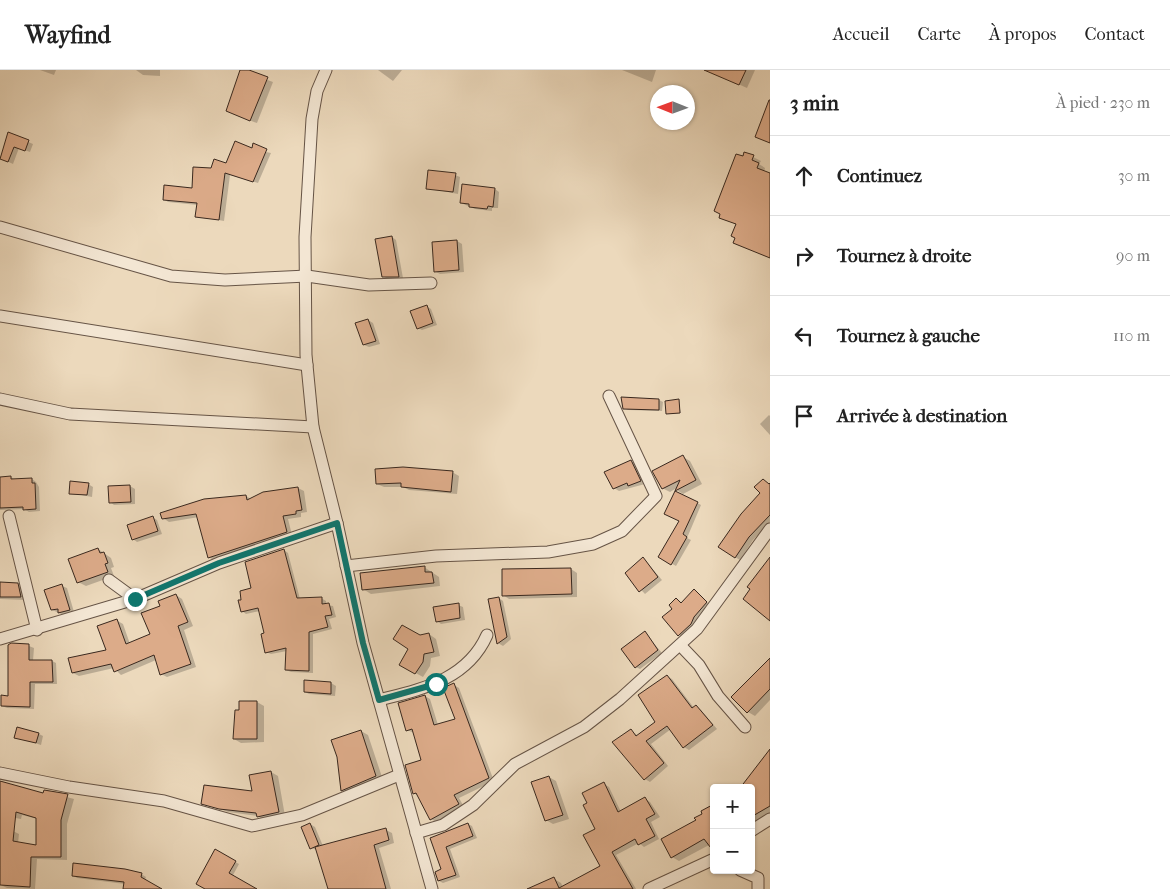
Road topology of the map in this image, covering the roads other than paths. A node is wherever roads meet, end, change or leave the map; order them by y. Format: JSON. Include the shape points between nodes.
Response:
{"nodes":[{"id":1,"x":326,"y":70,"type":"edge"},
{"id":2,"x":0,"y":227,"type":"edge"},
{"id":3,"x":307,"y":276,"type":"junction"},
{"id":4,"x":432,"y":283,"type":"dead end"},
{"id":5,"x":0,"y":316,"type":"edge"},
{"id":6,"x":307,"y":365,"type":"junction"},
{"id":7,"x":610,"y":396,"type":"dead end"},
{"id":8,"x":0,"y":399,"type":"edge"},
{"id":9,"x":313,"y":427,"type":"junction"},
{"id":10,"x":9,"y":516,"type":"dead end"},
{"id":11,"x":337,"y":523,"type":"junction"},
{"id":12,"x":770,"y":529,"type":"edge"},
{"id":13,"x":346,"y":566,"type":"junction"},
{"id":14,"x":109,"y":580,"type":"dead end"},
{"id":15,"x":135,"y":599,"type":"junction"},
{"id":16,"x":36,"y":630,"type":"junction"},
{"id":17,"x":487,"y":635,"type":"dead end"},
{"id":18,"x":0,"y":639,"type":"edge"},
{"id":19,"x":680,"y":645,"type":"junction"},
{"id":20,"x":379,"y":700,"type":"junction"},
{"id":21,"x":745,"y":727,"type":"dead end"},
{"id":22,"x":0,"y":773,"type":"edge"},
{"id":23,"x":399,"y":775,"type":"junction"},
{"id":24,"x":770,"y":819,"type":"edge"},
{"id":25,"x":754,"y":829,"type":"edge"},
{"id":26,"x":416,"y":833,"type":"junction"},
{"id":27,"x":710,"y":861,"type":"edge"},
{"id":28,"x":749,"y":874,"type":"edge"},
{"id":29,"x":432,"y":889,"type":"edge"},
{"id":30,"x":649,"y":889,"type":"edge"},
{"id":31,"x":758,"y":889,"type":"edge"}],
"edges":[{"from":1,"to":3,"type":"street","via":[[317,91],[312,119],[305,237]]},
{"from":2,"to":3,"type":"street","via":[[171,276],[225,280]]},
{"from":3,"to":4,"type":"street","via":[[369,285]]},
{"from":3,"to":6,"type":"street"},
{"from":5,"to":6,"type":"street"},
{"from":6,"to":9,"type":"street"},
{"from":7,"to":13,"type":"street","via":[[656,496],[622,531],[593,544],[548,552],[436,556]]},
{"from":8,"to":9,"type":"street","via":[[70,414]]},
{"from":9,"to":11,"type":"street"},
{"from":10,"to":16,"type":"street"},
{"from":11,"to":13,"type":"street"},
{"from":11,"to":15,"type":"street","via":[[219,563]]},
{"from":12,"to":19,"type":"street","via":[[707,617]]},
{"from":13,"to":20,"type":"street"},
{"from":14,"to":15,"type":"street"},
{"from":15,"to":16,"type":"street"},
{"from":16,"to":18,"type":"street"},
{"from":17,"to":20,"type":"street","via":[[463,668],[436,684]]},
{"from":19,"to":21,"type":"street","via":[[699,664],[718,696]]},
{"from":19,"to":26,"type":"street","via":[[584,727],[514,764],[473,805],[443,825]]},
{"from":20,"to":23,"type":"street"},
{"from":22,"to":23,"type":"street","via":[[164,800],[252,826],[302,815]]},
{"from":23,"to":26,"type":"street"},
{"from":24,"to":25,"type":"street"},
{"from":26,"to":29,"type":"street"},
{"from":27,"to":30,"type":"street"},
{"from":28,"to":31,"type":"street","via":[[758,878]]}]}
